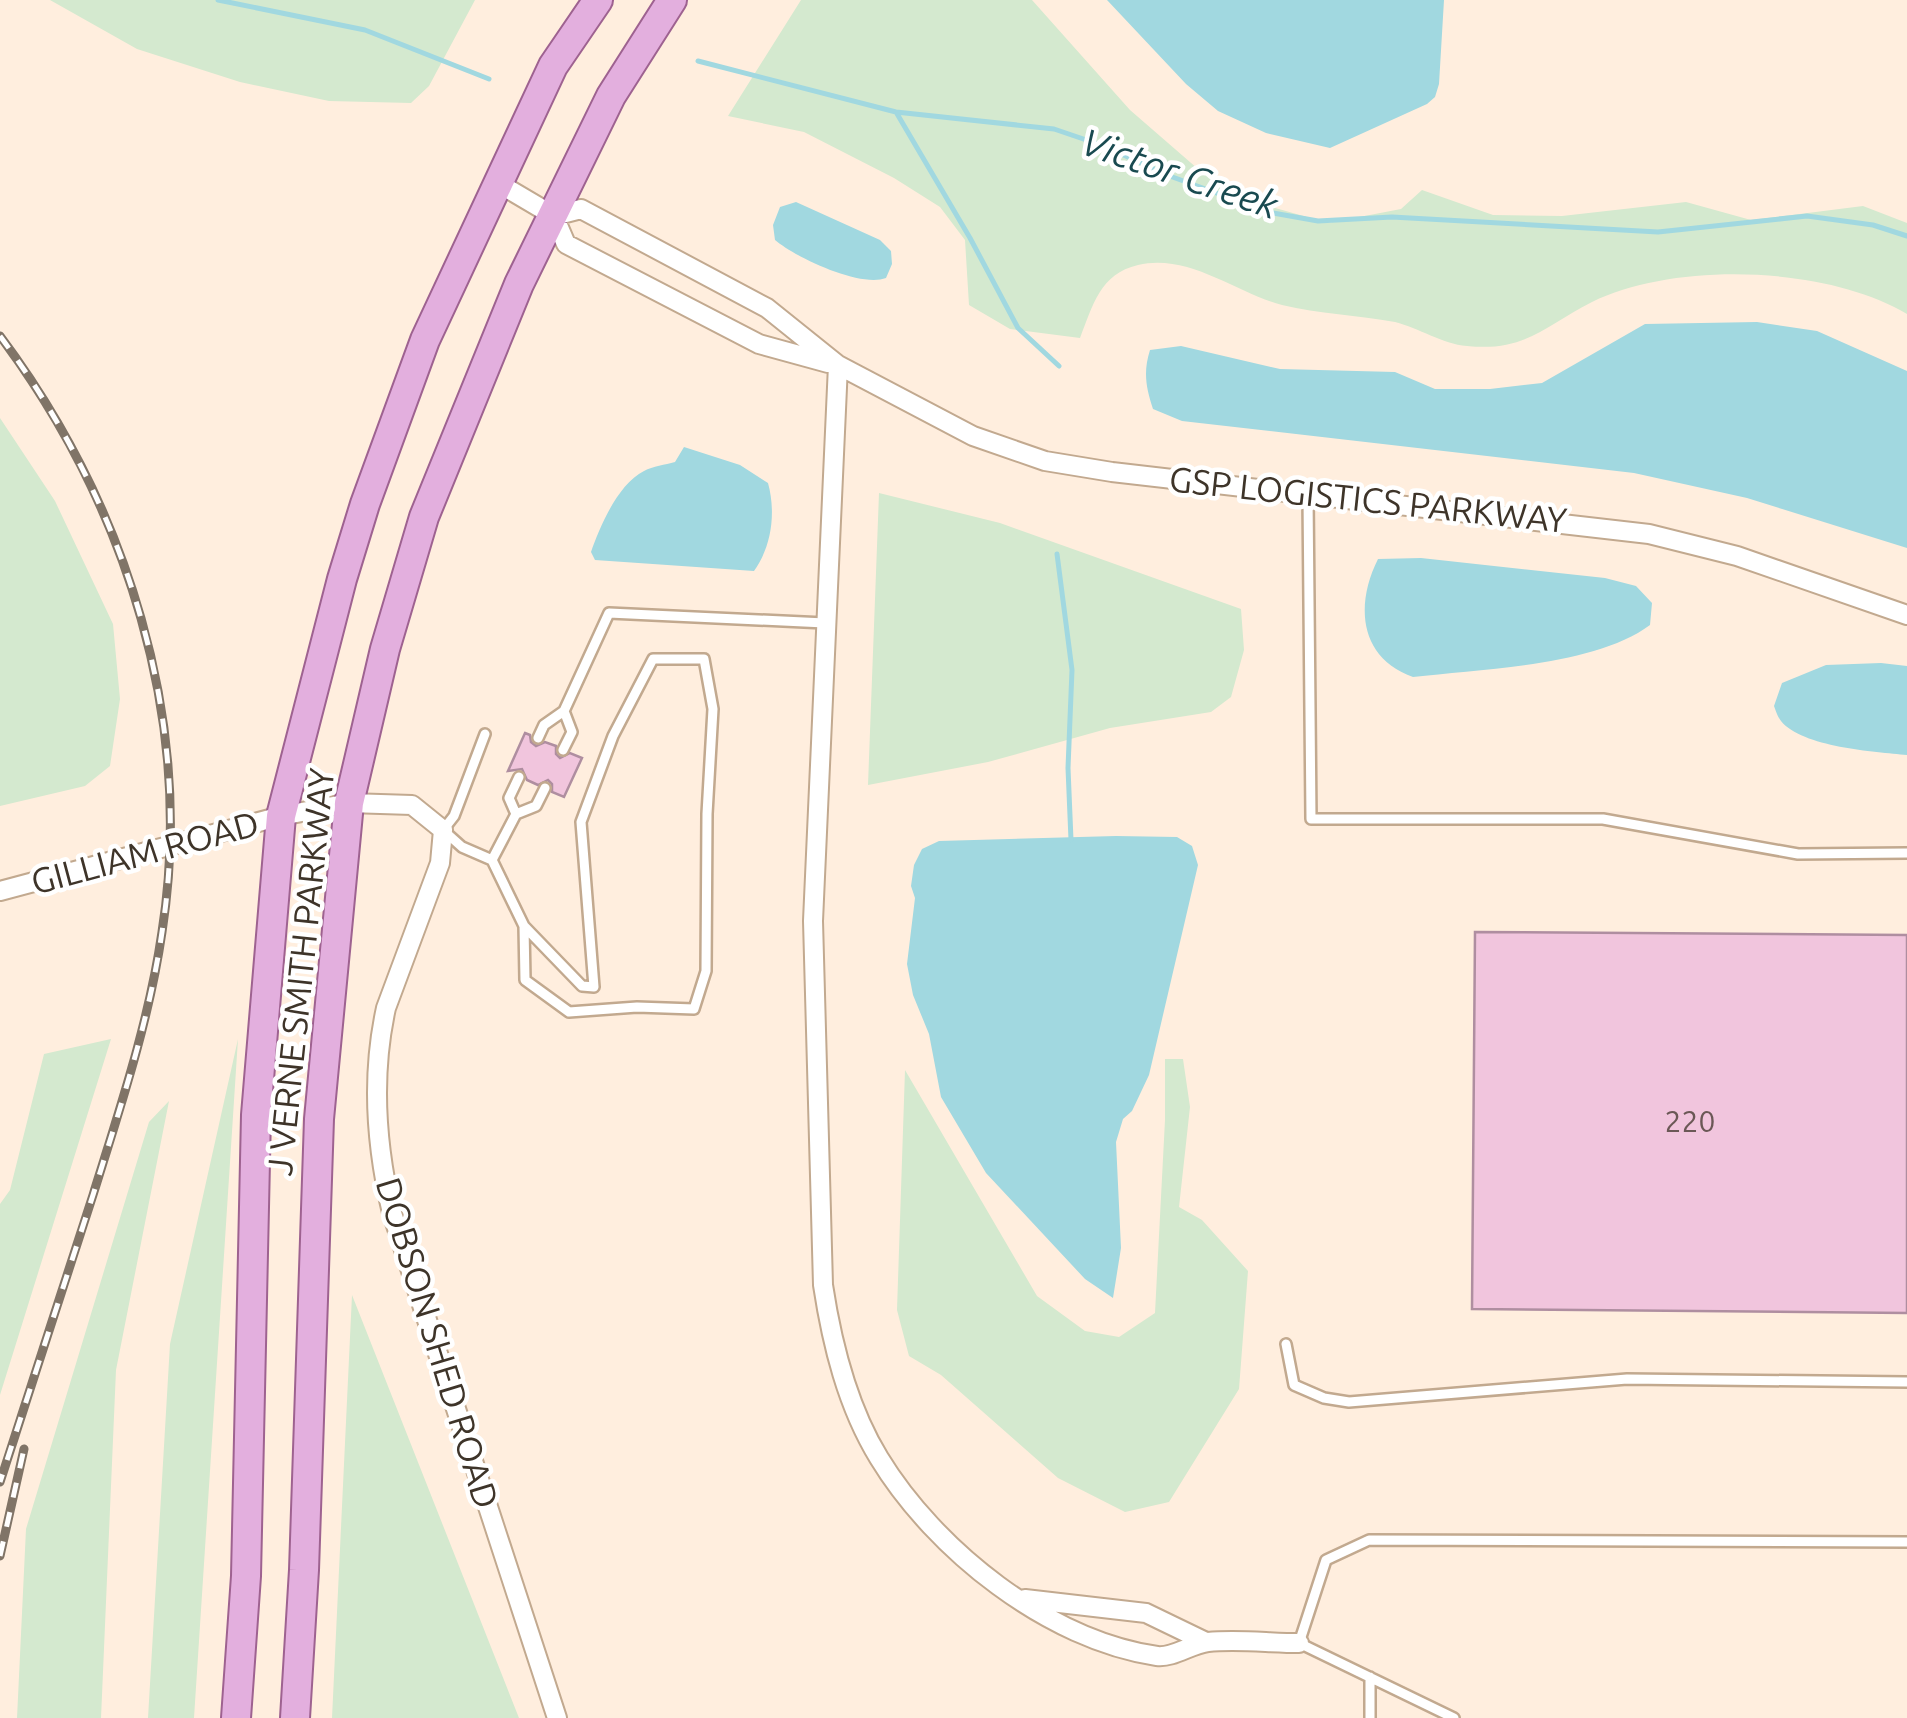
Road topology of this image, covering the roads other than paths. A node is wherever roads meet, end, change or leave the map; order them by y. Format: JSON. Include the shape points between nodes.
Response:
{"nodes":[{"id":1,"x":598,"y":0,"type":"edge"},
{"id":2,"x":672,"y":0,"type":"edge"},
{"id":3,"x":498,"y":183,"type":"junction"},
{"id":4,"x":554,"y":216,"type":"junction"},
{"id":5,"x":838,"y":365,"type":"junction"},
{"id":6,"x":1308,"y":493,"type":"junction"},
{"id":7,"x":1907,"y":615,"type":"edge"},
{"id":8,"x":825,"y":624,"type":"junction"},
{"id":9,"x":564,"y":711,"type":"junction"},
{"id":10,"x":485,"y":734,"type":"dead end"},
{"id":11,"x":538,"y":738,"type":"dead end"},
{"id":12,"x":564,"y":750,"type":"dead end"},
{"id":13,"x":519,"y":777,"type":"dead end"},
{"id":14,"x":545,"y":788,"type":"dead end"},
{"id":15,"x":349,"y":803,"type":"junction"},
{"id":16,"x":516,"y":814,"type":"junction"},
{"id":17,"x":281,"y":816,"type":"junction"},
{"id":18,"x":443,"y":830,"type":"junction"},
{"id":19,"x":1907,"y":853,"type":"edge"},
{"id":20,"x":492,"y":860,"type":"junction"},
{"id":21,"x":0,"y":892,"type":"edge"},
{"id":22,"x":524,"y":926,"type":"junction"},
{"id":23,"x":1286,"y":1344,"type":"dead end"},
{"id":24,"x":1907,"y":1382,"type":"edge"},
{"id":25,"x":1907,"y":1542,"type":"edge"},
{"id":26,"x":1019,"y":1598,"type":"junction"},
{"id":27,"x":1206,"y":1642,"type":"junction"},
{"id":28,"x":1299,"y":1643,"type":"junction"},
{"id":29,"x":1370,"y":1677,"type":"junction"},
{"id":30,"x":236,"y":1718,"type":"edge"},
{"id":31,"x":294,"y":1718,"type":"edge"},
{"id":32,"x":557,"y":1718,"type":"edge"},
{"id":33,"x":1370,"y":1718,"type":"edge"},
{"id":34,"x":1454,"y":1718,"type":"edge"}],
"edges":[{"from":1,"to":3,"type":"main road","name":"J VERNE SMITH PARKWAY","via":[[553,66]]},
{"from":2,"to":4,"type":"main road","name":"J VERNE SMITH PARKWAY","via":[[612,96]]},
{"from":3,"to":4,"type":"street","name":"GSP LOGISTICS PARKWAY"},
{"from":3,"to":17,"type":"main road","name":"J VERNE SMITH PARKWAY","via":[[425,340],[365,504]]},
{"from":4,"to":5,"type":"street","name":"GSP LOGISTICS PARKWAY","via":[[566,244],[759,344]]},
{"from":4,"to":5,"type":"street","name":"GSP LOGISTICS PARKWAY","via":[[581,209],[767,308]]},
{"from":4,"to":15,"type":"main road","name":"J VERNE SMITH PARKWAY","via":[[518,284],[424,517]]},
{"from":5,"to":6,"type":"street","name":"GSP LOGISTICS PARKWAY","via":[[973,436],[1045,461]]},
{"from":5,"to":8,"type":"street"},
{"from":6,"to":7,"type":"street","name":"GSP LOGISTICS PARKWAY","via":[[1649,534],[1737,556]]},
{"from":6,"to":19,"type":"lane","via":[[1311,819],[1603,819],[1798,854]]},
{"from":8,"to":9,"type":"lane","via":[[609,613]]},
{"from":8,"to":26,"type":"street","via":[[813,920],[823,1285],[831,1338],[878,1457],[920,1514],[968,1562]]},
{"from":9,"to":11,"type":"lane"},
{"from":9,"to":12,"type":"lane","via":[[572,732]]},
{"from":10,"to":18,"type":"lane"},
{"from":13,"to":16,"type":"lane","via":[[509,798]]},
{"from":14,"to":16,"type":"lane","via":[[536,806]]},
{"from":15,"to":17,"type":"street","name":"GILLIAM ROAD"},
{"from":15,"to":18,"type":"street","via":[[412,805]]},
{"from":15,"to":31,"type":"main road","name":"J VERNE SMITH PARKWAY","via":[[319,1119]]},
{"from":16,"to":20,"type":"lane"},
{"from":17,"to":21,"type":"street","name":"GILLIAM ROAD"},
{"from":17,"to":30,"type":"main road","name":"J VERNE SMITH PARKWAY","via":[[256,1115],[246,1576]]},
{"from":18,"to":20,"type":"lane"},
{"from":18,"to":32,"type":"street","name":"DOBSON SHED ROAD","via":[[440,863],[381,1030],[381,1161],[392,1213]]},
{"from":20,"to":22,"type":"lane"},
{"from":22,"to":22,"type":"lane","via":[[582,986],[594,987],[581,822],[613,736],[652,659],[704,659],[713,709],[706,971],[694,1009],[568,1012],[525,980]]},
{"from":23,"to":24,"type":"lane","via":[[1294,1385],[1349,1402],[1627,1380]]},
{"from":25,"to":28,"type":"lane","via":[[1369,1540],[1326,1560]]},
{"from":26,"to":27,"type":"street","via":[[1146,1612]]},
{"from":26,"to":27,"type":"street","via":[[1069,1631],[1160,1657]]},
{"from":27,"to":28,"type":"street"},
{"from":28,"to":29,"type":"lane"},
{"from":29,"to":33,"type":"lane"},
{"from":29,"to":34,"type":"lane"}]}
